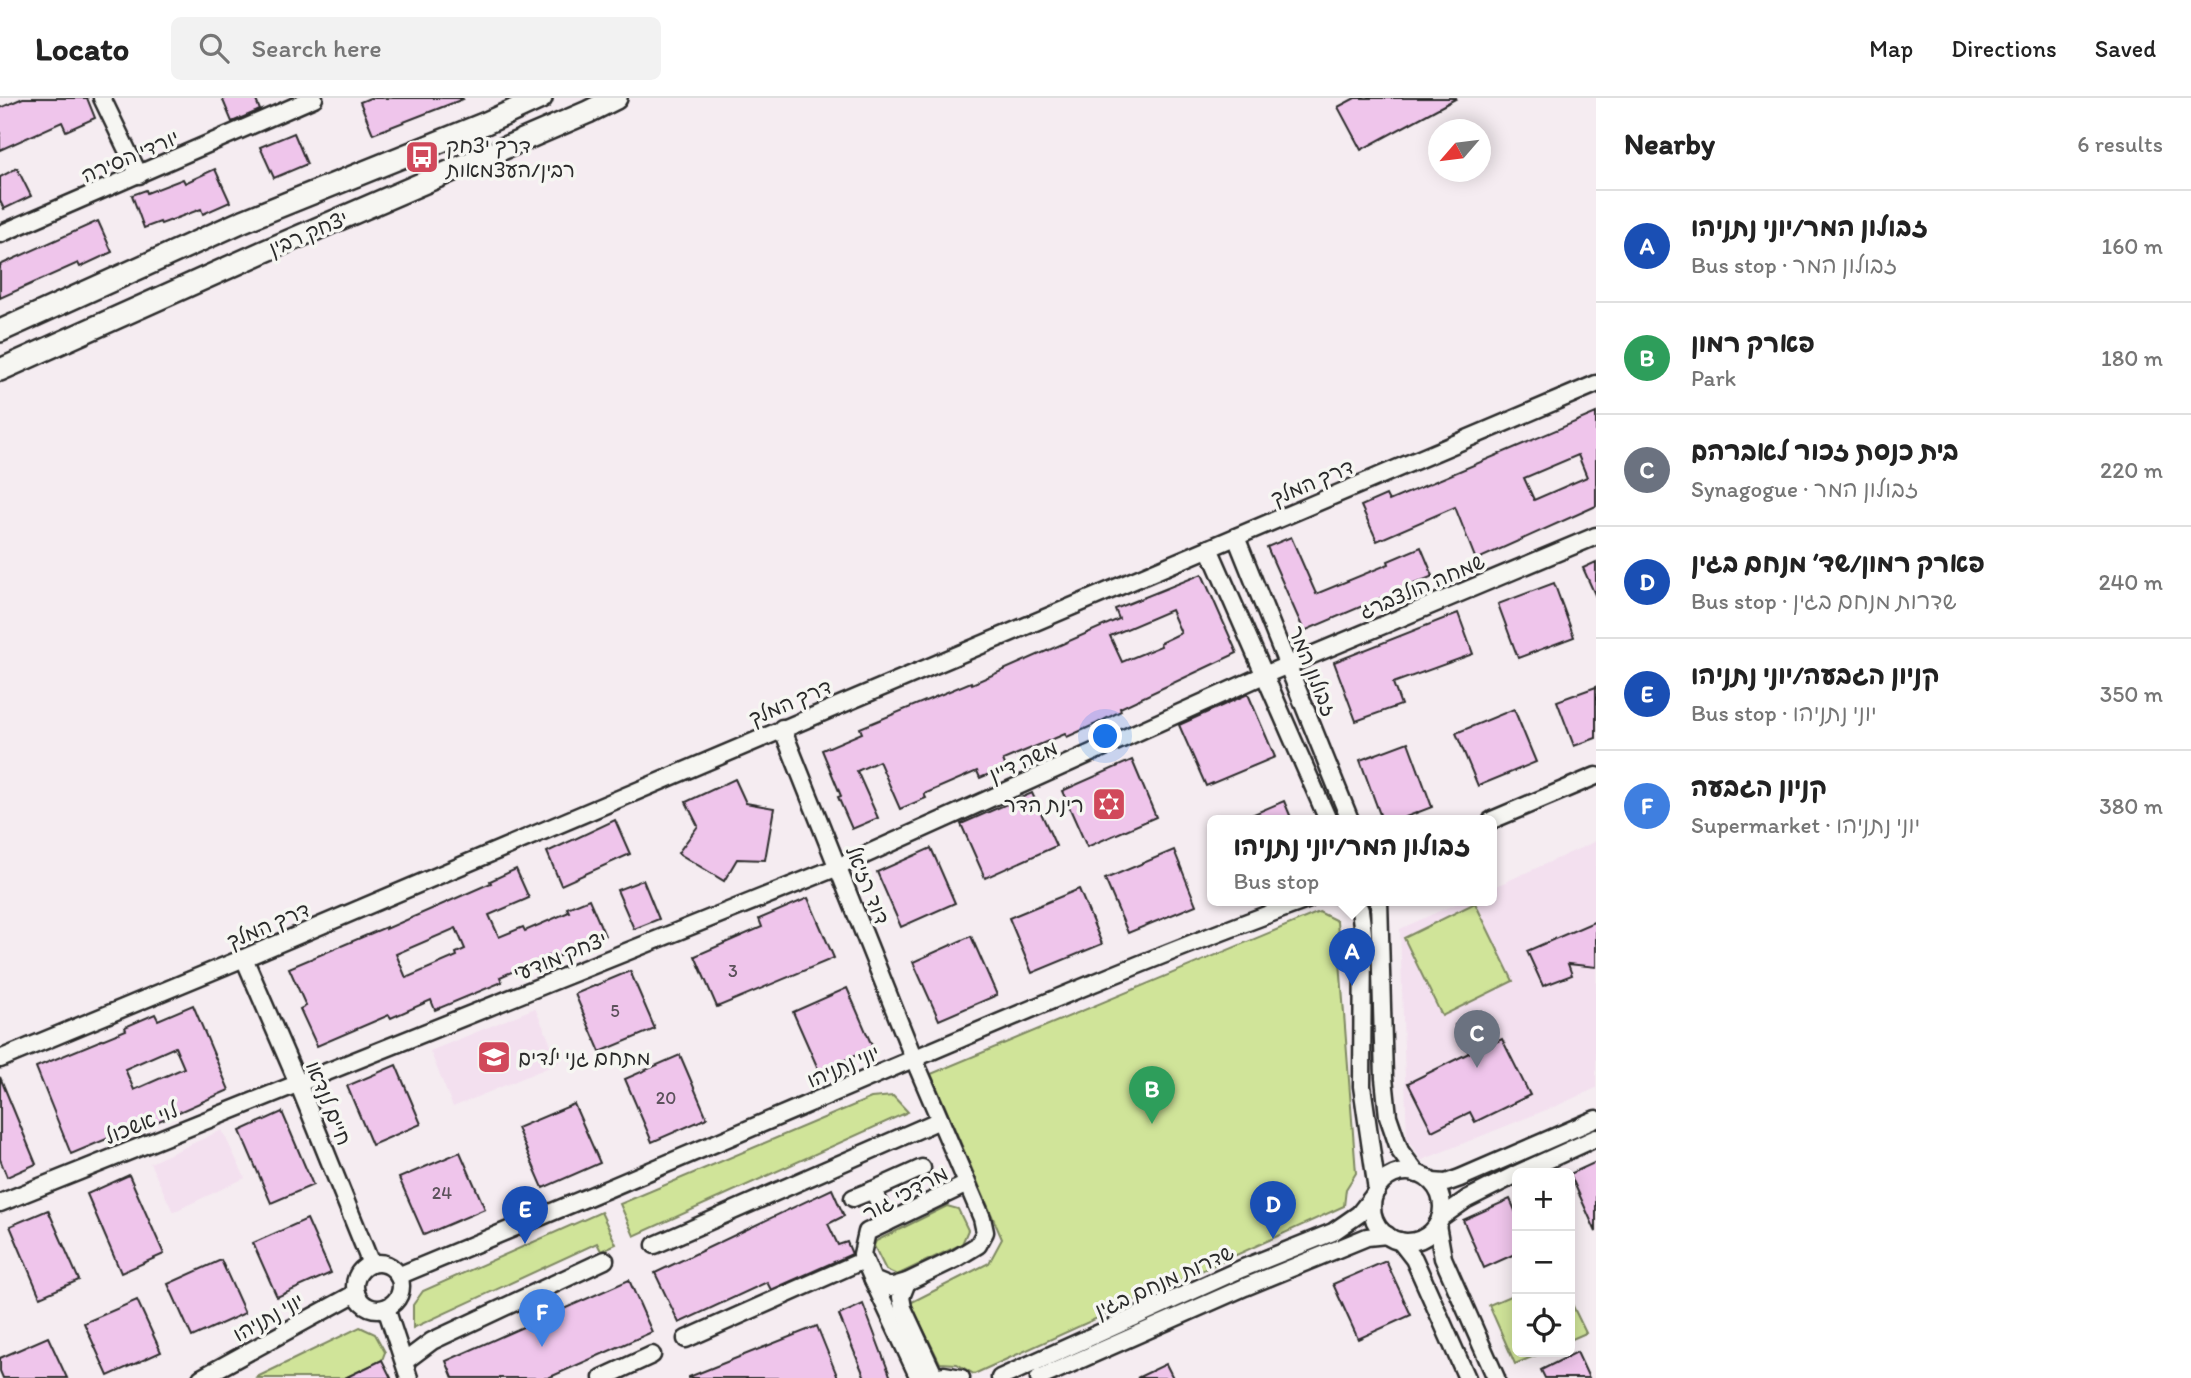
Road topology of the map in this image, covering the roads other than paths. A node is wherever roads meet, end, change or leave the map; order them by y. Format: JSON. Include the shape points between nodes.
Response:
{"nodes":[{"id":1,"x":102,"y":98,"type":"edge"},
{"id":2,"x":314,"y":98,"type":"edge"},
{"id":3,"x":516,"y":98,"type":"edge"},
{"id":4,"x":541,"y":98,"type":"edge"},
{"id":5,"x":617,"y":98,"type":"edge"},
{"id":6,"x":486,"y":123,"type":"junction"},
{"id":7,"x":139,"y":175,"type":"junction"},
{"id":8,"x":0,"y":234,"type":"edge"},
{"id":9,"x":0,"y":331,"type":"edge"},
{"id":10,"x":0,"y":370,"type":"edge"},
{"id":11,"x":1596,"y":384,"type":"edge"},
{"id":12,"x":1596,"y":536,"type":"edge"},
{"id":13,"x":1236,"y":537,"type":"junction"},
{"id":14,"x":1209,"y":548,"type":"junction"},
{"id":15,"x":1288,"y":665,"type":"junction"},
{"id":16,"x":1264,"y":675,"type":"junction"},
{"id":17,"x":782,"y":728,"type":"junction"},
{"id":18,"x":1596,"y":776,"type":"edge"},
{"id":19,"x":1326,"y":815,"type":"edge"},
{"id":20,"x":1348,"y":815,"type":"edge"},
{"id":21,"x":1497,"y":818,"type":"edge"},
{"id":22,"x":838,"y":867,"type":"junction"},
{"id":23,"x":1290,"y":906,"type":"edge"},
{"id":24,"x":1358,"y":906,"type":"edge"},
{"id":25,"x":1379,"y":906,"type":"edge"},
{"id":26,"x":244,"y":958,"type":"junction"},
{"id":27,"x":0,"y":1059,"type":"edge"},
{"id":28,"x":914,"y":1059,"type":"junction"},
{"id":29,"x":298,"y":1083,"type":"junction"},
{"id":30,"x":1596,"y":1119,"type":"edge"},
{"id":31,"x":940,"y":1121,"type":"junction"},
{"id":32,"x":1596,"y":1138,"type":"edge"},
{"id":33,"x":922,"y":1168,"type":"dead end"},
{"id":34,"x":1531,"y":1168,"type":"edge"},
{"id":35,"x":1512,"y":1177,"type":"edge"},
{"id":36,"x":1424,"y":1178,"type":"junction"},
{"id":37,"x":967,"y":1184,"type":"junction"},
{"id":38,"x":873,"y":1190,"type":"junction"},
{"id":39,"x":1375,"y":1193,"type":"junction"},
{"id":40,"x":853,"y":1198,"type":"dead end"},
{"id":41,"x":0,"y":1203,"type":"edge"},
{"id":42,"x":888,"y":1222,"type":"junction"},
{"id":43,"x":1438,"y":1222,"type":"junction"},
{"id":44,"x":1393,"y":1238,"type":"junction"},
{"id":45,"x":655,"y":1245,"type":"dead end"},
{"id":46,"x":864,"y":1259,"type":"junction"},
{"id":47,"x":605,"y":1260,"type":"dead end"},
{"id":48,"x":371,"y":1264,"type":"junction"},
{"id":49,"x":398,"y":1276,"type":"junction"},
{"id":50,"x":873,"y":1280,"type":"junction"},
{"id":51,"x":907,"y":1282,"type":"junction"},
{"id":52,"x":356,"y":1293,"type":"junction"},
{"id":53,"x":386,"y":1308,"type":"junction"},
{"id":54,"x":686,"y":1339,"type":"dead end"},
{"id":55,"x":652,"y":1355,"type":"dead end"},
{"id":56,"x":404,"y":1362,"type":"junction"},
{"id":57,"x":201,"y":1378,"type":"edge"},
{"id":58,"x":409,"y":1378,"type":"edge"},
{"id":59,"x":602,"y":1378,"type":"edge"},
{"id":60,"x":929,"y":1378,"type":"edge"},
{"id":61,"x":961,"y":1378,"type":"edge"},
{"id":62,"x":1000,"y":1378,"type":"edge"},
{"id":63,"x":1039,"y":1378,"type":"edge"},
{"id":64,"x":1467,"y":1378,"type":"edge"},
{"id":65,"x":1496,"y":1378,"type":"edge"}],
"edges":[{"from":1,"to":7,"type":"street"},
{"from":2,"to":7,"type":"street","name":"יורדי הסירה"},
{"from":3,"to":6,"type":"main road"},
{"from":4,"to":6,"type":"main road","name":"יצחק רבין"},
{"from":5,"to":10,"type":"main road","name":"יצחק רבין"},
{"from":6,"to":9,"type":"main road","name":"יצחק רבין","via":[[243,221]]},
{"from":7,"to":8,"type":"street","name":"יורדי הסירה"},
{"from":11,"to":13,"type":"street","name":"דרך המלך"},
{"from":12,"to":15,"type":"street","name":"שמחה הולצברג"},
{"from":13,"to":14,"type":"street","name":"דרך המלך"},
{"from":13,"to":15,"type":"street","name":"זבולון המר"},
{"from":14,"to":16,"type":"street"},
{"from":14,"to":17,"type":"street","name":"דרך המלך"},
{"from":15,"to":16,"type":"street","name":"שמחה הולצברג"},
{"from":15,"to":20,"type":"street","name":"זבולון המר"},
{"from":16,"to":19,"type":"street"},
{"from":16,"to":22,"type":"street","name":"משה דיין"},
{"from":17,"to":22,"type":"street","name":"דוד רזיאל"},
{"from":17,"to":26,"type":"street","name":"דרך המלך"},
{"from":18,"to":21,"type":"street"},
{"from":22,"to":28,"type":"street","name":"דוד רזיאל"},
{"from":22,"to":29,"type":"street","name":"יצחק מודעי"},
{"from":23,"to":28,"type":"street","name":"יוני נתניהו"},
{"from":24,"to":39,"type":"street","via":[[1363,933],[1362,1086]]},
{"from":25,"to":36,"type":"street","via":[[1388,1116],[1400,1151]]},
{"from":26,"to":27,"type":"street","name":"דרך המלך"},
{"from":26,"to":29,"type":"street","name":"חיים לנדאו"},
{"from":28,"to":31,"type":"street","name":"מרדכי גור"},
{"from":28,"to":49,"type":"street","name":"יוני נתניהו"},
{"from":29,"to":41,"type":"street","name":"לוי אשכול"},
{"from":29,"to":48,"type":"street","name":"חיים לנדאו"},
{"from":30,"to":36,"type":"street","via":[[1460,1178],[1438,1184]]},
{"from":31,"to":37,"type":"street","name":"מרדכי גור"},
{"from":31,"to":45,"type":"street"},
{"from":32,"to":34,"type":"street"},
{"from":33,"to":38,"type":"street"},
{"from":35,"to":43,"type":"street","via":[[1467,1199]]},
{"from":36,"to":39,"type":"street","via":[[1394,1174]]},
{"from":36,"to":43,"type":"street","via":[[1442,1203]]},
{"from":37,"to":42,"type":"street","name":"מרדכי גור"},
{"from":37,"to":51,"type":"street","name":"מרדכי גור","via":[[985,1232],[978,1245]]},
{"from":38,"to":40,"type":"street"},
{"from":38,"to":42,"type":"street"},
{"from":39,"to":44,"type":"street","via":[[1376,1222]]},
{"from":39,"to":62,"type":"street","name":"שדרות מנחם בגין","via":[[1359,1214],[1333,1232]]},
{"from":42,"to":46,"type":"street","name":"מרדכי גור","via":[[867,1232]]},
{"from":43,"to":44,"type":"street","via":[[1432,1232],[1417,1240]]},
{"from":43,"to":65,"type":"street","via":[[1443,1258]]},
{"from":44,"to":63,"type":"street","name":"שדרות מנחם בגין","via":[[1367,1237]]},
{"from":44,"to":64,"type":"street","via":[[1414,1259]]},
{"from":46,"to":50,"type":"street"},
{"from":46,"to":54,"type":"street"},
{"from":47,"to":56,"type":"street","via":[[432,1341]]},
{"from":48,"to":49,"type":"street","via":[[387,1265]]},
{"from":48,"to":52,"type":"street","via":[[359,1274]]},
{"from":49,"to":53,"type":"street","via":[[398,1298]]},
{"from":50,"to":51,"type":"street","via":[[890,1287]]},
{"from":50,"to":60,"type":"street"},
{"from":51,"to":60,"type":"street","via":[[901,1297],[903,1308]]},
{"from":52,"to":53,"type":"street","via":[[366,1306]]},
{"from":52,"to":57,"type":"street","name":"יוני נתניהו"},
{"from":53,"to":56,"type":"street"},
{"from":55,"to":59,"type":"street"},
{"from":56,"to":58,"type":"street"},
{"from":60,"to":61,"type":"street"}]}
